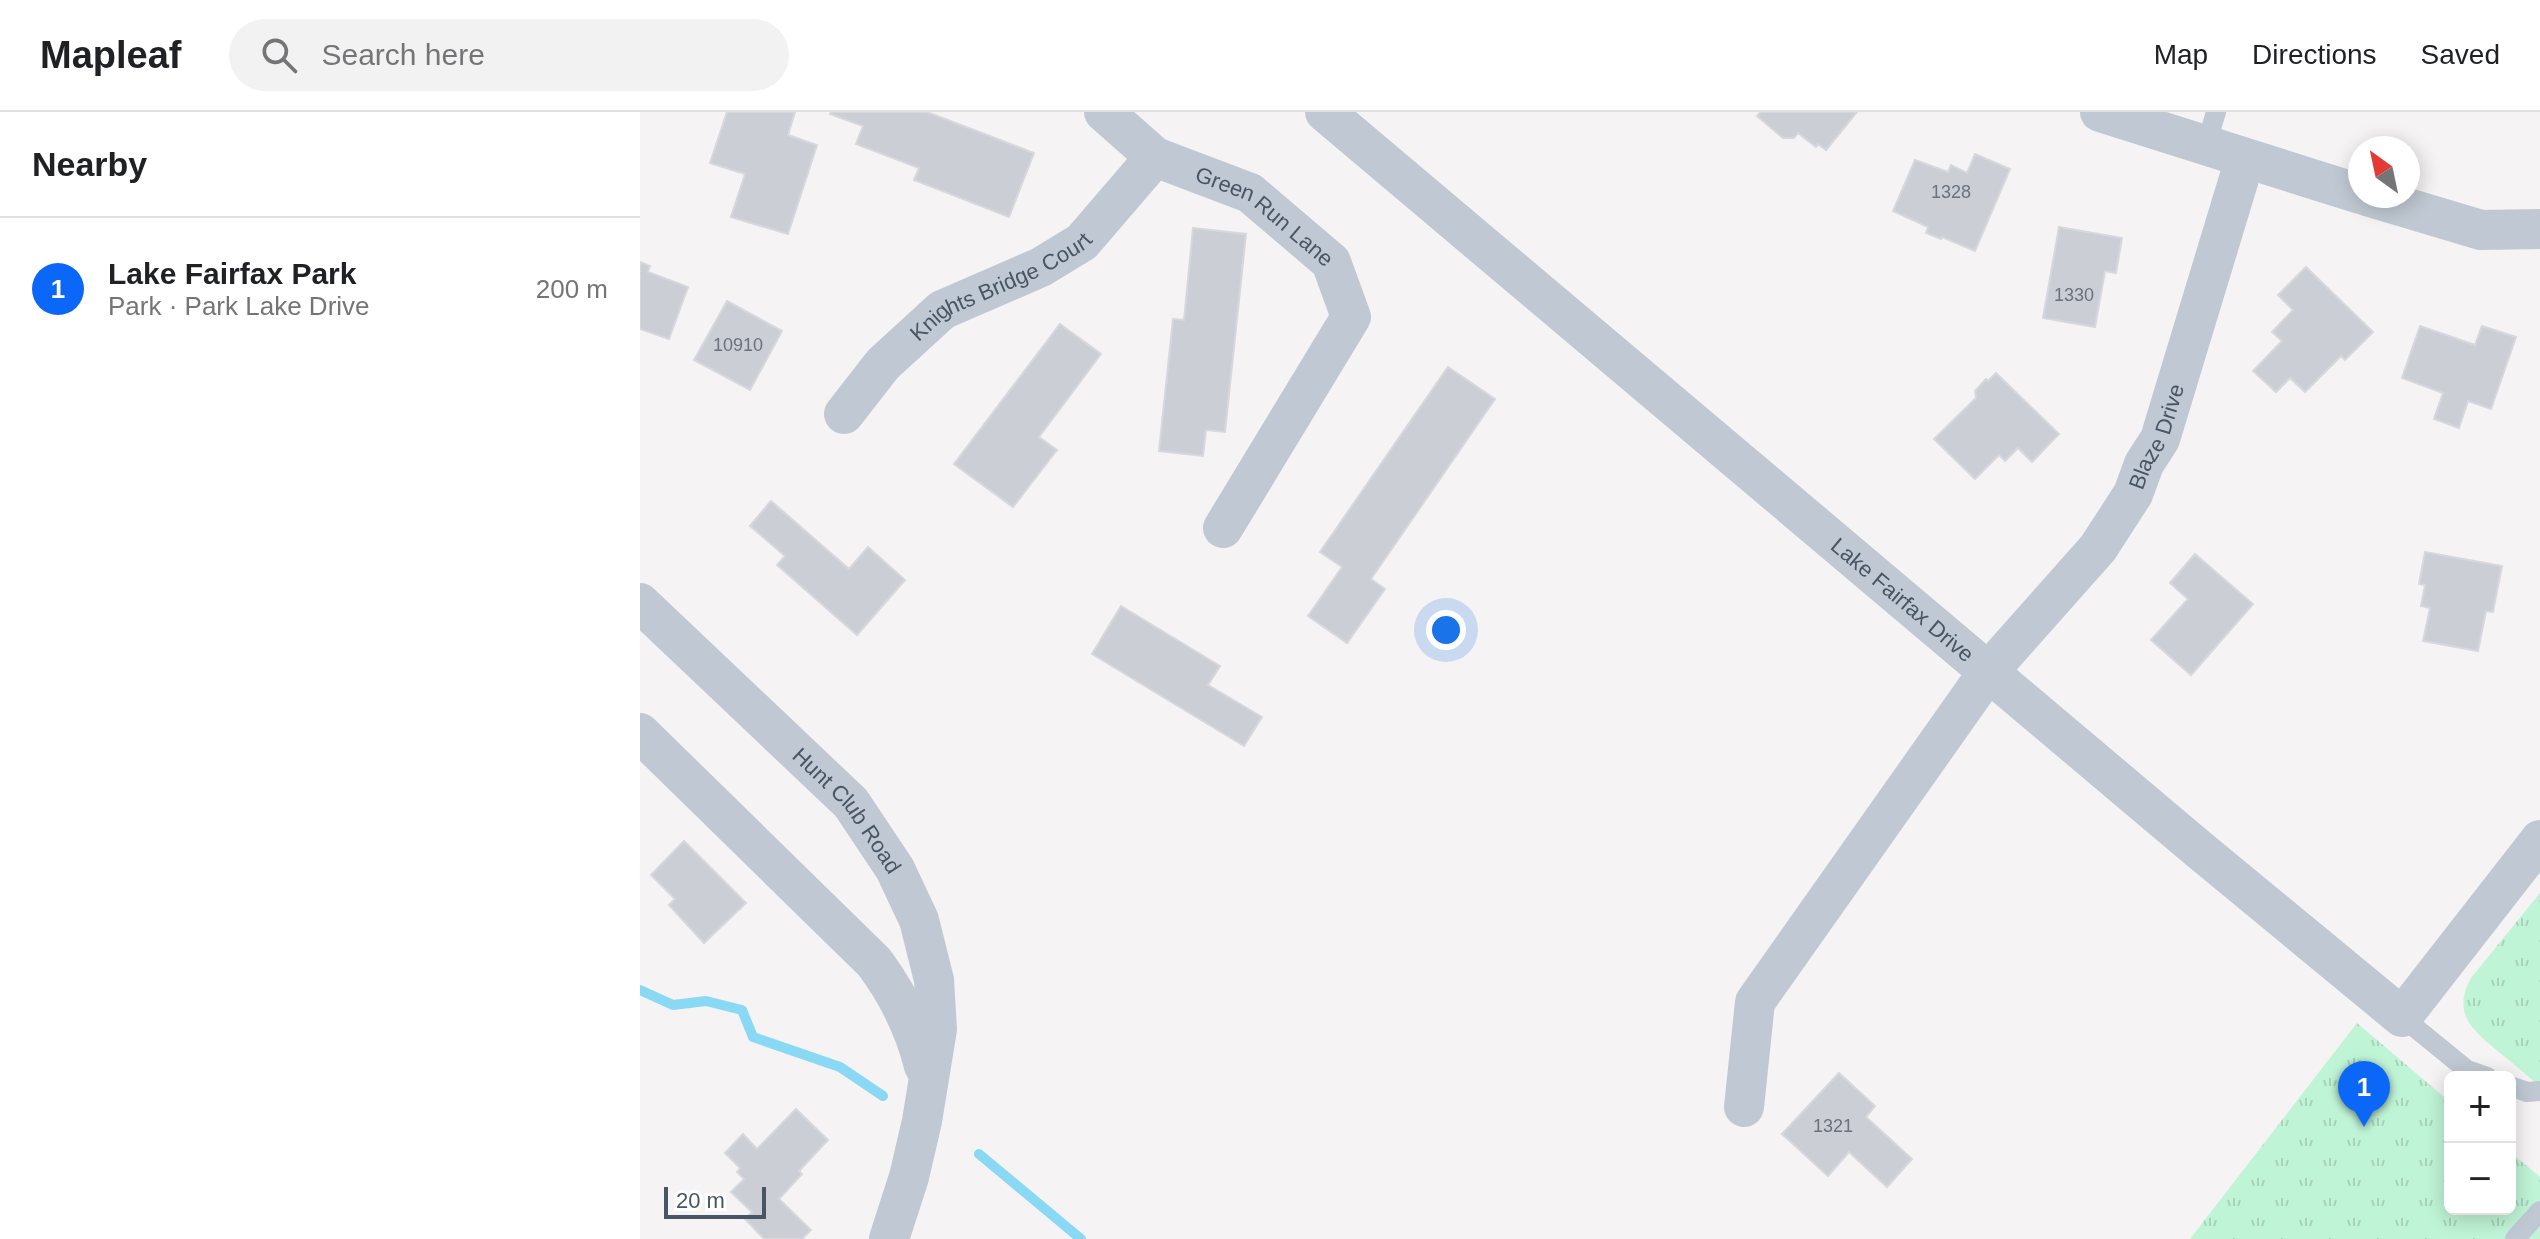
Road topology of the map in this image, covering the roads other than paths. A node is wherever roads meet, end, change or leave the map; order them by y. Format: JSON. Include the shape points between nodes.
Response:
{"nodes":[{"id":1,"x":1104,"y":112,"type":"edge"},
{"id":2,"x":1325,"y":112,"type":"edge"},
{"id":3,"x":2100,"y":112,"type":"edge"},
{"id":4,"x":2211,"y":129,"type":"edge"},
{"id":5,"x":1155,"y":157,"type":"junction"},
{"id":6,"x":2245,"y":159,"type":"junction"},
{"id":7,"x":2348,"y":190,"type":"edge"},
{"id":8,"x":2407,"y":208,"type":"edge"},
{"id":9,"x":2540,"y":229,"type":"edge"},
{"id":10,"x":844,"y":414,"type":"dead end"},
{"id":11,"x":1223,"y":528,"type":"dead end"},
{"id":12,"x":640,"y":603,"type":"edge"},
{"id":13,"x":1988,"y":672,"type":"junction"},
{"id":14,"x":640,"y":733,"type":"edge"},
{"id":15,"x":2540,"y":840,"type":"edge"},
{"id":16,"x":2402,"y":1017,"type":"junction"},
{"id":17,"x":2470,"y":1071,"type":"edge"},
{"id":18,"x":928,"y":1079,"type":"junction"},
{"id":19,"x":2516,"y":1088,"type":"edge"},
{"id":20,"x":2540,"y":1091,"type":"edge"},
{"id":21,"x":1744,"y":1107,"type":"dead end"},
{"id":22,"x":2540,"y":1211,"type":"edge"},
{"id":23,"x":889,"y":1239,"type":"edge"},
{"id":24,"x":2515,"y":1239,"type":"edge"}],
"edges":[{"from":1,"to":5,"type":"street","name":"Green Run Lane"},
{"from":2,"to":13,"type":"street","name":"Lake Fairfax Drive"},
{"from":3,"to":4,"type":"street"},
{"from":4,"to":6,"type":"street"},
{"from":5,"to":10,"type":"street","name":"Knights Bridge Court","via":[[1082,242],[1041,267],[942,310],[883,364]]},
{"from":5,"to":11,"type":"street","name":"Green Run Lane","via":[[1250,193],[1331,262],[1351,317]]},
{"from":6,"to":7,"type":"street"},
{"from":6,"to":13,"type":"street","name":"Blaze Drive","via":[[2160,439],[2133,494],[2098,548]]},
{"from":8,"to":9,"type":"street","via":[[2481,230]]},
{"from":12,"to":18,"type":"street","name":"Hunt Club Road","via":[[851,803],[895,869],[919,920],[934,980],[937,1029]]},
{"from":13,"to":16,"type":"street","name":"Lake Fairfax Drive"},
{"from":13,"to":21,"type":"street","name":"Blaze Drive","via":[[1755,1002]]},
{"from":14,"to":18,"type":"street","name":"Hunt Club Road","via":[[874,962],[910,1019]]},
{"from":15,"to":16,"type":"street"},
{"from":16,"to":17,"type":"lane","name":"Lake Fairfax Drive"},
{"from":18,"to":23,"type":"street","name":"Hunt Club Road","via":[[909,1177]]},
{"from":19,"to":20,"type":"lane"},
{"from":22,"to":24,"type":"lane"}]}
